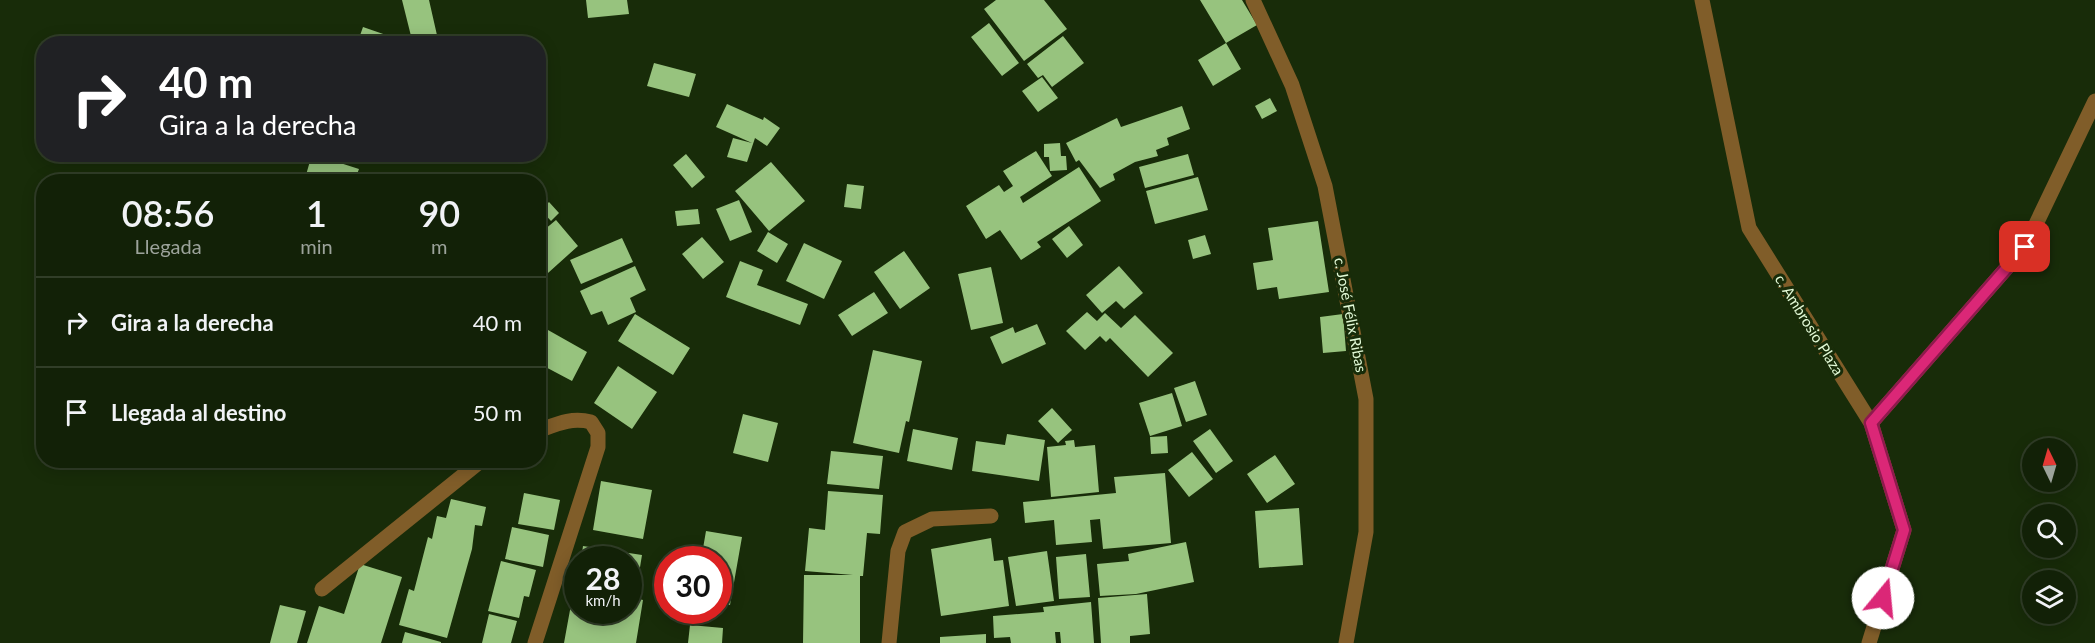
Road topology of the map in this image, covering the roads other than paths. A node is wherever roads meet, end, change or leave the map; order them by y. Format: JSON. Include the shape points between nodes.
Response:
{"nodes":[{"id":1,"x":1253,"y":0,"type":"edge"},
{"id":2,"x":1702,"y":0,"type":"edge"},
{"id":3,"x":2095,"y":101,"type":"edge"},
{"id":4,"x":1871,"y":423,"type":"junction"},
{"id":5,"x":546,"y":428,"type":"edge"},
{"id":6,"x":472,"y":468,"type":"edge"},
{"id":7,"x":991,"y":516,"type":"dead end"},
{"id":8,"x":322,"y":589,"type":"dead end"},
{"id":9,"x":535,"y":643,"type":"edge"},
{"id":10,"x":889,"y":643,"type":"edge"},
{"id":11,"x":1346,"y":643,"type":"edge"},
{"id":12,"x":1869,"y":643,"type":"edge"}],
"edges":[{"from":1,"to":11,"type":"street","name":"c. José Félix Ribas","via":[[1292,85],[1325,186],[1366,399],[1366,532]]},
{"from":2,"to":4,"type":"street","name":"c. Ambrosio Plaza","via":[[1749,228]]},
{"from":3,"to":4,"type":"street","via":[[2025,247]]},
{"from":4,"to":12,"type":"street","name":"c. Ambrosio Plaza","via":[[1904,530]]},
{"from":5,"to":9,"type":"street","via":[[569,420],[591,422],[598,433],[598,447]]},
{"from":6,"to":8,"type":"street"},
{"from":7,"to":10,"type":"street","via":[[932,519],[905,532],[898,550]]}]}
